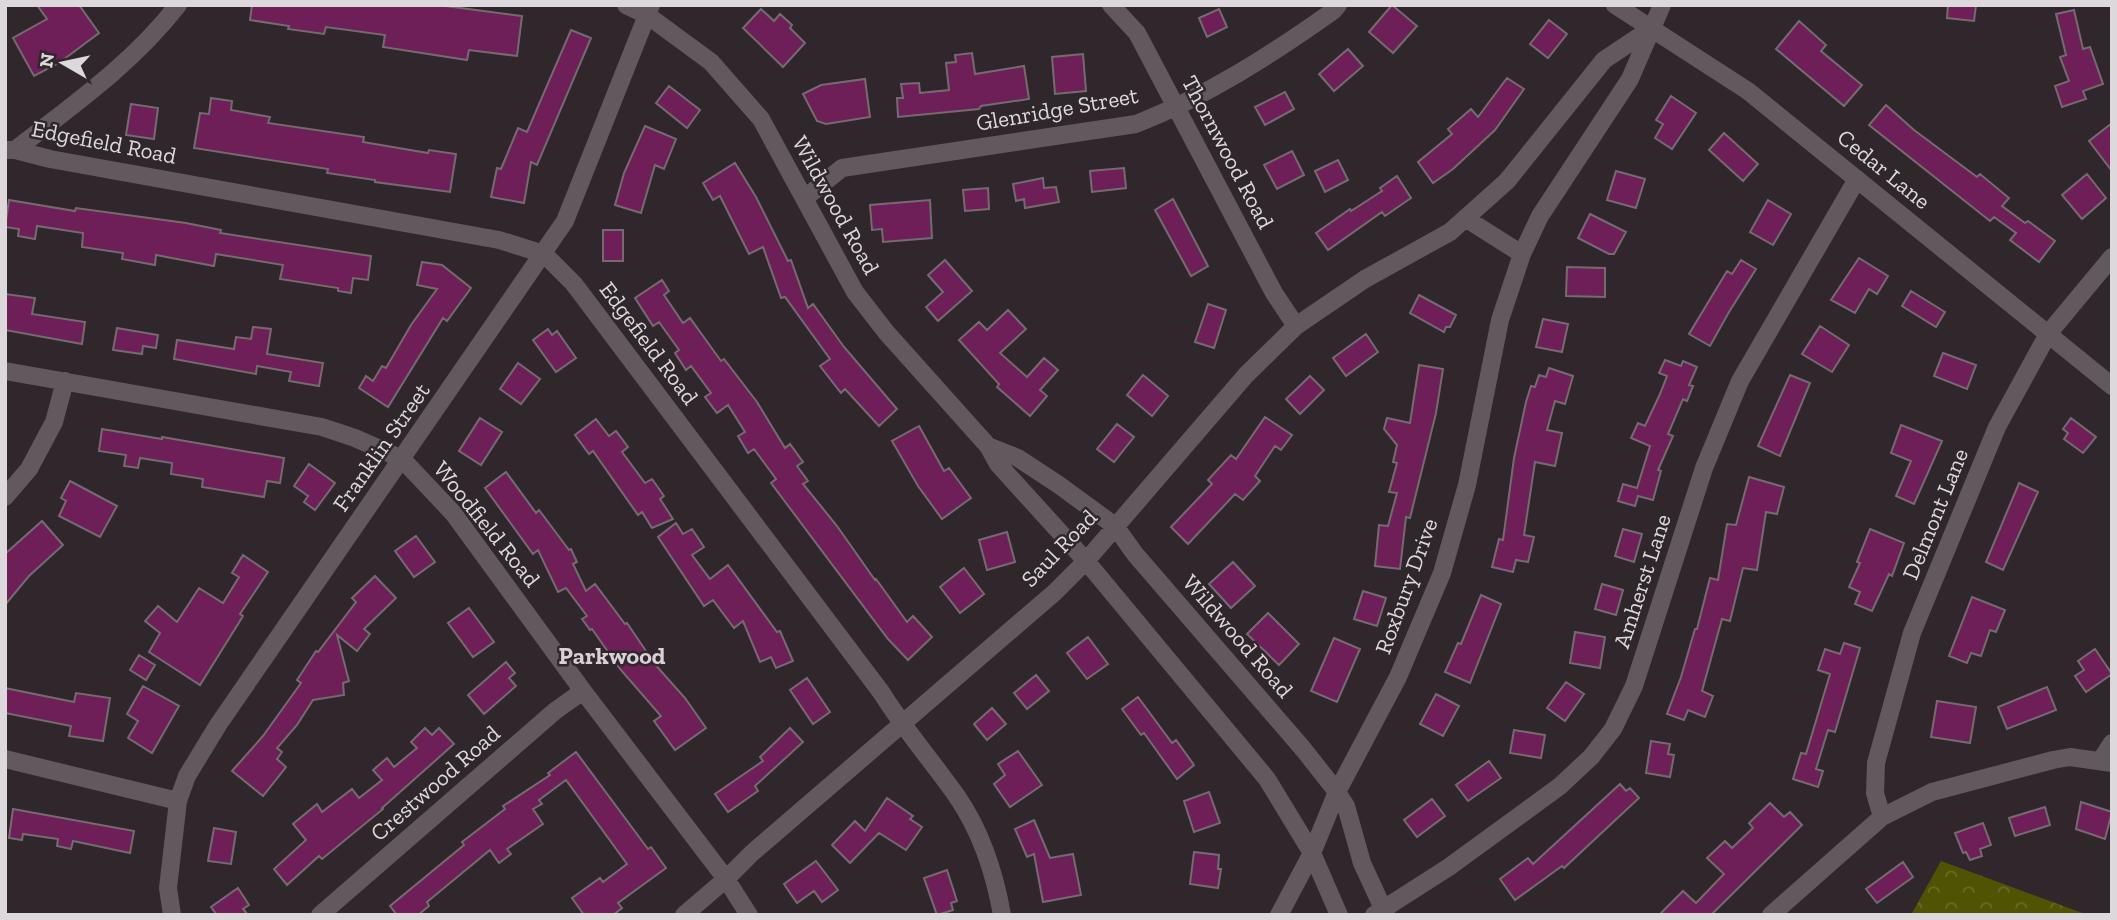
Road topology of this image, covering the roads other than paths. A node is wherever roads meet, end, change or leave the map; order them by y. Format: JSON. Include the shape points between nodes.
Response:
{"nodes":[{"id":1,"x":178,"y":5,"type":"edge"},
{"id":2,"x":626,"y":5,"type":"edge"},
{"id":3,"x":1111,"y":5,"type":"edge"},
{"id":4,"x":1338,"y":5,"type":"edge"},
{"id":5,"x":1615,"y":5,"type":"edge"},
{"id":6,"x":1662,"y":5,"type":"edge"},
{"id":7,"x":649,"y":10,"type":"edge"},
{"id":8,"x":1651,"y":28,"type":"junction"},
{"id":9,"x":1177,"y":108,"type":"junction"},
{"id":10,"x":10,"y":150,"type":"edge"},
{"id":11,"x":1857,"y":179,"type":"junction"},
{"id":12,"x":806,"y":197,"type":"junction"},
{"id":13,"x":1465,"y":218,"type":"junction"},
{"id":14,"x":544,"y":254,"type":"junction"},
{"id":15,"x":1522,"y":254,"type":"junction"},
{"id":16,"x":2112,"y":257,"type":"edge"},
{"id":17,"x":1296,"y":326,"type":"junction"},
{"id":18,"x":2048,"y":334,"type":"junction"},
{"id":19,"x":5,"y":371,"type":"edge"},
{"id":20,"x":65,"y":381,"type":"junction"},
{"id":21,"x":2112,"y":386,"type":"edge"},
{"id":22,"x":988,"y":446,"type":"junction"},
{"id":23,"x":402,"y":459,"type":"junction"},
{"id":24,"x":5,"y":497,"type":"edge"},
{"id":25,"x":1115,"y":526,"type":"junction"},
{"id":26,"x":1086,"y":561,"type":"junction"},
{"id":27,"x":583,"y":691,"type":"junction"},
{"id":28,"x":902,"y":725,"type":"junction"},
{"id":29,"x":2112,"y":743,"type":"edge"},
{"id":30,"x":5,"y":759,"type":"edge"},
{"id":31,"x":2107,"y":762,"type":"edge"},
{"id":32,"x":1337,"y":792,"type":"junction"},
{"id":33,"x":178,"y":801,"type":"junction"},
{"id":34,"x":1882,"y":817,"type":"junction"},
{"id":35,"x":1312,"y":853,"type":"junction"},
{"id":36,"x":726,"y":879,"type":"junction"},
{"id":37,"x":1381,"y":913,"type":"edge"},
{"id":38,"x":172,"y":915,"type":"edge"},
{"id":39,"x":320,"y":915,"type":"edge"},
{"id":40,"x":684,"y":915,"type":"edge"},
{"id":41,"x":749,"y":915,"type":"edge"},
{"id":42,"x":1002,"y":915,"type":"edge"},
{"id":43,"x":1279,"y":915,"type":"edge"},
{"id":44,"x":1339,"y":915,"type":"edge"},
{"id":45,"x":1772,"y":915,"type":"edge"}],
"edges":[{"from":1,"to":10,"type":"street","via":[[155,34],[96,88]]},
{"from":2,"to":7,"type":"street","name":"Wildwood Road"},
{"from":3,"to":9,"type":"street","name":"Thornwood Road","via":[[1137,33]]},
{"from":4,"to":9,"type":"street","name":"Glenridge Street","via":[[1268,57]]},
{"from":5,"to":8,"type":"street","name":"Cedar Lane"},
{"from":6,"to":8,"type":"street"},
{"from":7,"to":12,"type":"street","name":"Wildwood Road","via":[[711,62],[753,109]]},
{"from":7,"to":14,"type":"street","name":"Franklin Street","via":[[565,221]]},
{"from":8,"to":11,"type":"street","name":"Cedar Lane","via":[[1748,91]]},
{"from":8,"to":13,"type":"street","name":"Saul Road","via":[[1604,60],[1507,181]]},
{"from":8,"to":15,"type":"street","via":[[1630,79],[1540,216]]},
{"from":9,"to":12,"type":"street","name":"Glenridge Street","via":[[1136,124],[842,168]]},
{"from":9,"to":17,"type":"street","name":"Thornwood Road"},
{"from":10,"to":14,"type":"street","name":"Edgefield Road","via":[[464,233]]},
{"from":11,"to":18,"type":"street","name":"Cedar Lane"},
{"from":11,"to":37,"type":"street","name":"Amherst Lane","via":[[1740,381],[1704,468],[1634,686],[1613,729],[1560,786]]},
{"from":12,"to":22,"type":"street","name":"Wildwood Road","via":[[855,292]]},
{"from":13,"to":15,"type":"street"},
{"from":13,"to":17,"type":"street","name":"Saul Road","via":[[1450,232],[1365,279]]},
{"from":14,"to":23,"type":"street","name":"Franklin Street"},
{"from":14,"to":28,"type":"street","name":"Edgefield Road","via":[[574,284]]},
{"from":15,"to":32,"type":"street","name":"Roxbury Drive","via":[[1500,320],[1467,485],[1442,573],[1398,677]]},
{"from":16,"to":18,"type":"street","name":"Delmont Lane"},
{"from":17,"to":25,"type":"street","name":"Saul Road","via":[[1246,375]]},
{"from":18,"to":21,"type":"street","name":"Cedar Lane"},
{"from":18,"to":34,"type":"street","name":"Delmont Lane","via":[[1997,427],[1913,633],[1876,764],[1875,793]]},
{"from":19,"to":20,"type":"street","name":"Woodfield Road"},
{"from":20,"to":23,"type":"street","name":"Woodfield Road","via":[[322,427]]},
{"from":20,"to":24,"type":"street","via":[[54,422],[29,469]]},
{"from":22,"to":25,"type":"street","name":"Wildwood Road","via":[[1029,465]]},
{"from":22,"to":26,"type":"street","name":"Wildwood Road","via":[[998,464]]},
{"from":23,"to":27,"type":"street","name":"Woodfield Road","via":[[453,513]]},
{"from":23,"to":33,"type":"street","name":"Franklin Street","via":[[218,725],[187,776]]},
{"from":25,"to":26,"type":"street","name":"Saul Road"},
{"from":25,"to":32,"type":"street","name":"Wildwood Road"},
{"from":26,"to":28,"type":"street","name":"Saul Road"},
{"from":26,"to":35,"type":"street","name":"Wildwood Road","via":[[1267,779]]},
{"from":27,"to":36,"type":"street","name":"Woodfield Road"},
{"from":27,"to":39,"type":"street","name":"Crestwood Road"},
{"from":28,"to":36,"type":"street","name":"Saul Road"},
{"from":28,"to":42,"type":"street","name":"Edgefield Road","via":[[959,800],[997,887]]},
{"from":29,"to":31,"type":"street"},
{"from":30,"to":33,"type":"street"},
{"from":31,"to":34,"type":"street","via":[[2070,757],[1966,781],[1931,792]]},
{"from":32,"to":35,"type":"street","name":"Roxbury Drive"},
{"from":32,"to":37,"type":"street","name":"Wildwood Road","via":[[1346,806]]},
{"from":33,"to":38,"type":"street","name":"Franklin Street","via":[[168,888]]},
{"from":34,"to":45,"type":"street"},
{"from":35,"to":43,"type":"street","name":"Roxbury Drive"},
{"from":35,"to":44,"type":"street","name":"Wildwood Road"},
{"from":36,"to":40,"type":"street","name":"Saul Road"},
{"from":36,"to":41,"type":"street","name":"Woodfield Road"}]}
